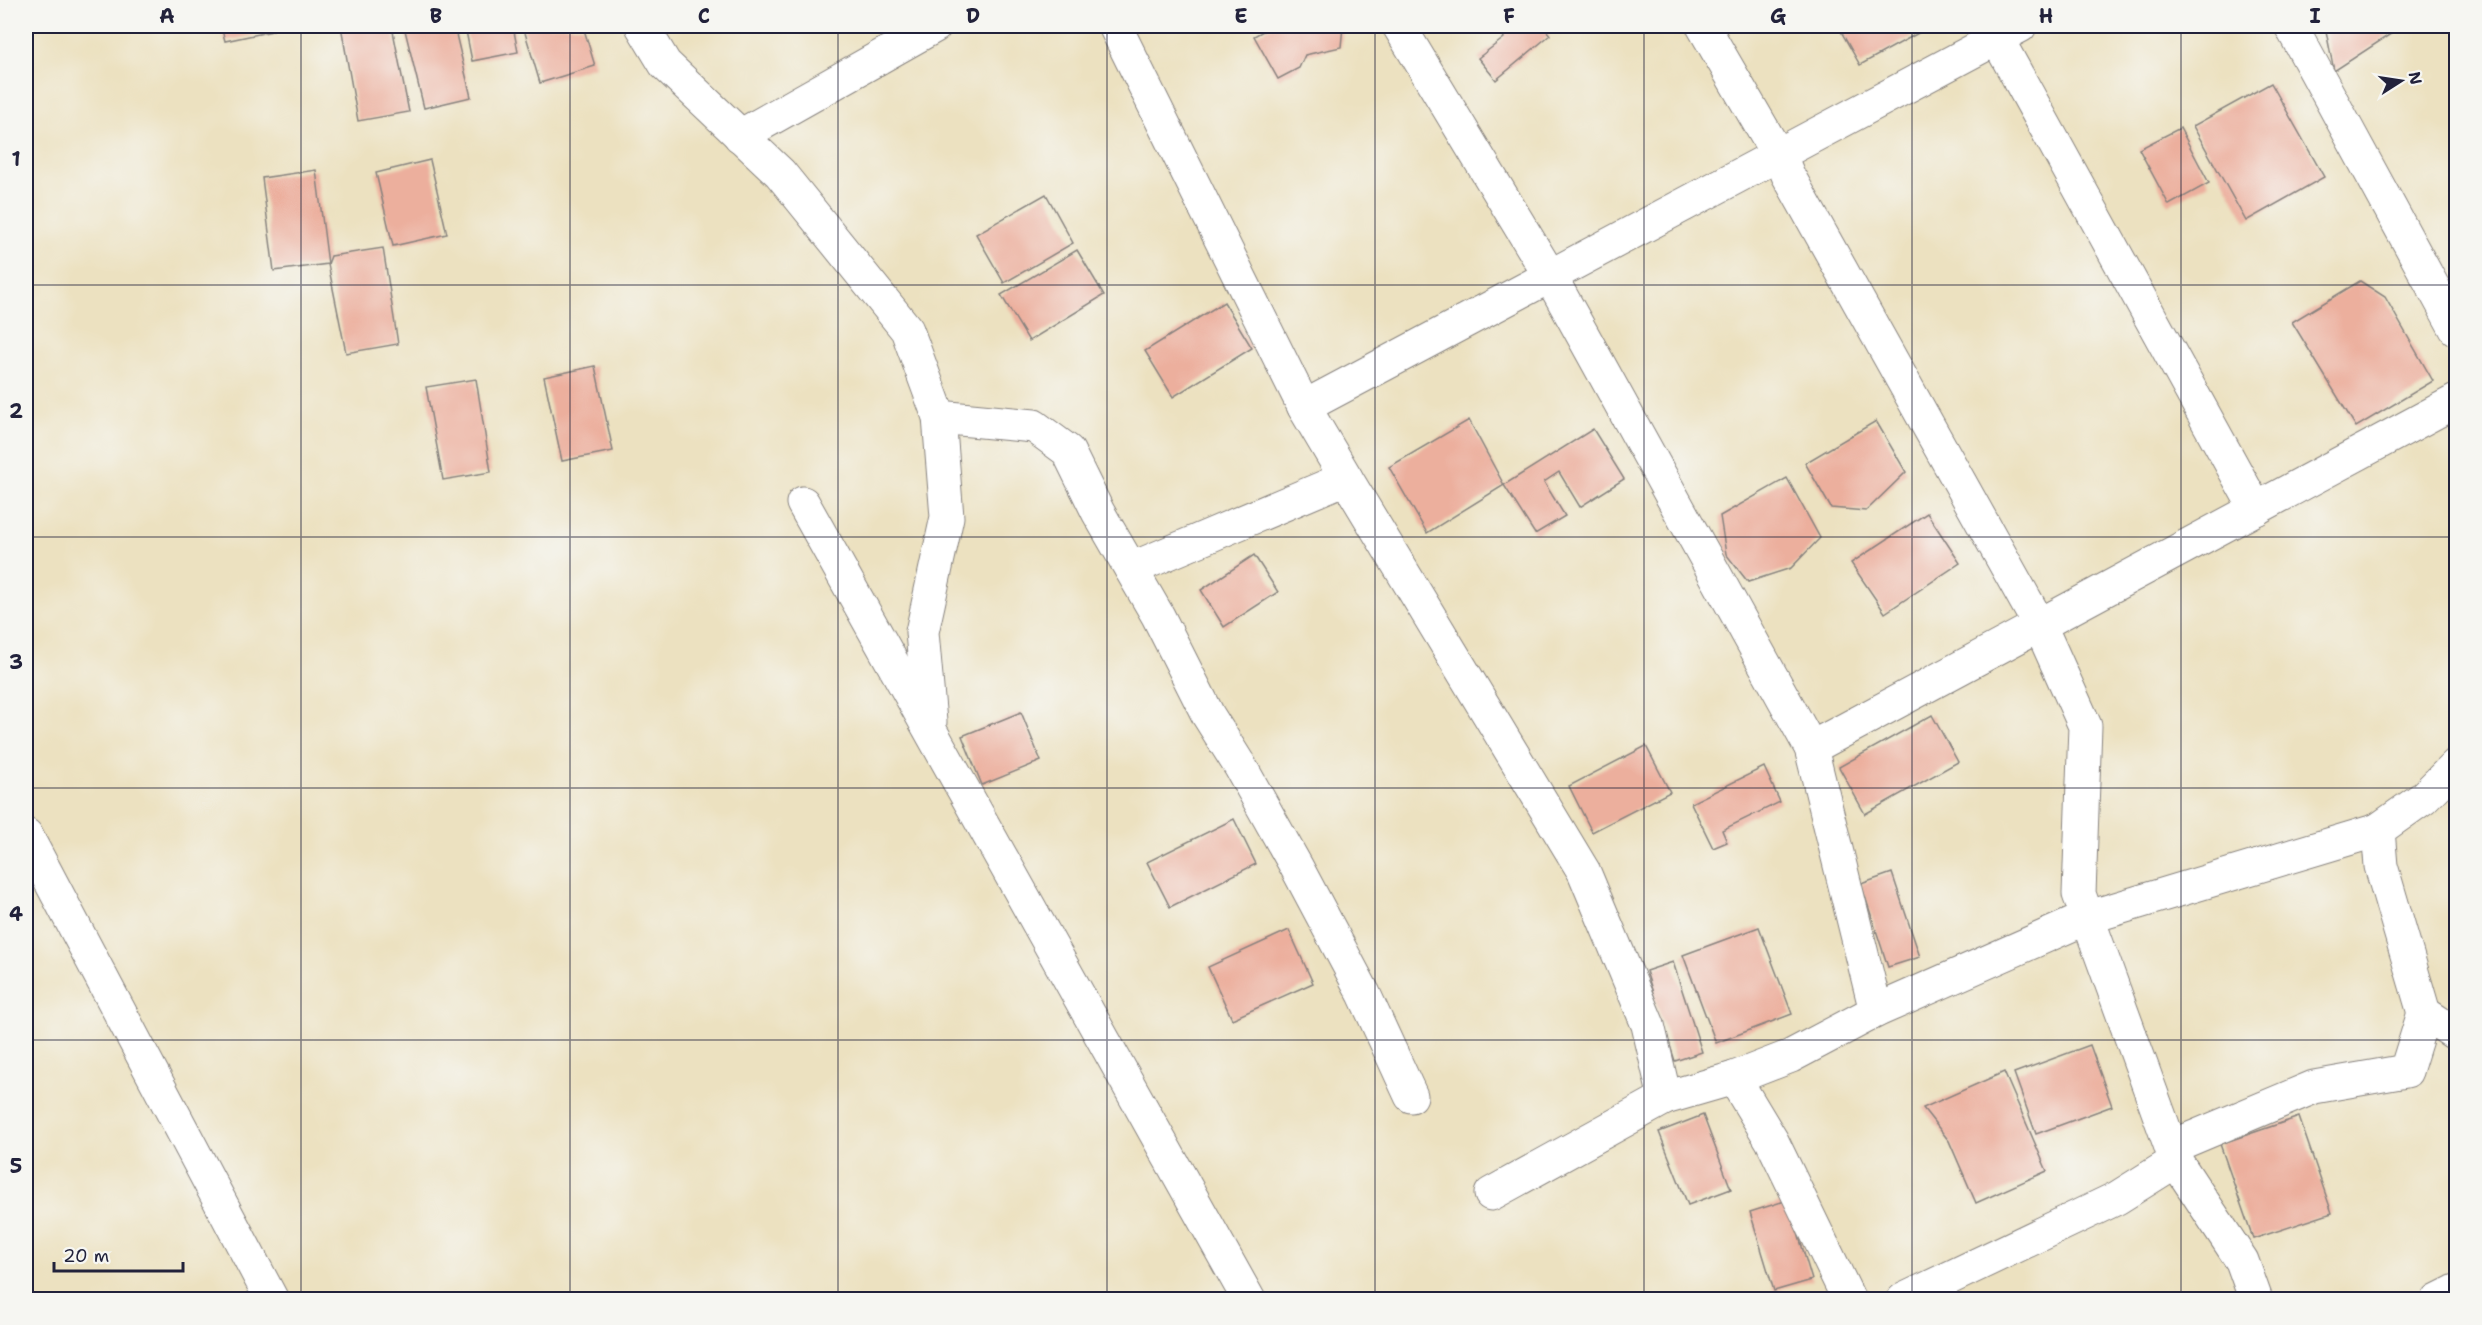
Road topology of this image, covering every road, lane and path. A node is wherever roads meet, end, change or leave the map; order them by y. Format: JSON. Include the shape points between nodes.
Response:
{"nodes":[{"id":1,"x":642,"y":26,"type":"edge"},
{"id":2,"x":935,"y":26,"type":"edge"},
{"id":3,"x":1115,"y":26,"type":"edge"},
{"id":4,"x":1399,"y":26,"type":"edge"},
{"id":5,"x":1703,"y":26,"type":"edge"},
{"id":6,"x":2291,"y":26,"type":"edge"},
{"id":7,"x":2002,"y":29,"type":"edge"},
{"id":8,"x":740,"y":136,"type":"junction"},
{"id":9,"x":1779,"y":153,"type":"junction"},
{"id":10,"x":1550,"y":276,"type":"junction"},
{"id":11,"x":2457,"y":329,"type":"edge"},
{"id":12,"x":2457,"y":401,"type":"edge"},
{"id":13,"x":1304,"y":407,"type":"junction"},
{"id":14,"x":939,"y":417,"type":"junction"},
{"id":15,"x":1346,"y":478,"type":"junction"},
{"id":16,"x":803,"y":503,"type":"dead end"},
{"id":17,"x":2256,"y":509,"type":"junction"},
{"id":18,"x":1131,"y":569,"type":"junction"},
{"id":19,"x":2040,"y":626,"type":"junction"},
{"id":20,"x":931,"y":733,"type":"junction"},
{"id":21,"x":1811,"y":748,"type":"junction"},
{"id":22,"x":2457,"y":765,"type":"edge"},
{"id":23,"x":2378,"y":830,"type":"junction"},
{"id":24,"x":26,"y":835,"type":"edge"},
{"id":25,"x":2089,"y":917,"type":"junction"},
{"id":26,"x":1876,"y":1011,"type":"junction"},
{"id":27,"x":2424,"y":1012,"type":"junction"},
{"id":28,"x":2457,"y":1034,"type":"edge"},
{"id":29,"x":1734,"y":1078,"type":"junction"},
{"id":30,"x":1411,"y":1096,"type":"dead end"},
{"id":31,"x":1665,"y":1098,"type":"junction"},
{"id":32,"x":2173,"y":1154,"type":"junction"},
{"id":33,"x":1491,"y":1194,"type":"dead end"},
{"id":34,"x":2457,"y":1291,"type":"edge"},
{"id":35,"x":272,"y":1299,"type":"edge"},
{"id":36,"x":1249,"y":1299,"type":"edge"},
{"id":37,"x":1849,"y":1299,"type":"edge"},
{"id":38,"x":1903,"y":1299,"type":"edge"},
{"id":39,"x":2256,"y":1299,"type":"edge"},
{"id":40,"x":2438,"y":1299,"type":"edge"}],
"edges":[{"from":1,"to":8,"type":"street","via":[[665,64]]},
{"from":2,"to":8,"type":"street"},
{"from":3,"to":13,"type":"street"},
{"from":4,"to":10,"type":"street"},
{"from":5,"to":9,"type":"street"},
{"from":6,"to":11,"type":"street"},
{"from":7,"to":9,"type":"street"},
{"from":7,"to":17,"type":"street"},
{"from":8,"to":14,"type":"street","via":[[780,173],[907,330]]},
{"from":9,"to":10,"type":"street"},
{"from":9,"to":19,"type":"street"},
{"from":10,"to":13,"type":"street"},
{"from":10,"to":21,"type":"street"},
{"from":12,"to":17,"type":"street"},
{"from":13,"to":15,"type":"street"},
{"from":14,"to":18,"type":"street","via":[[1034,426],[1068,450]]},
{"from":14,"to":20,"type":"street","via":[[947,517],[922,632]]},
{"from":15,"to":18,"type":"street"},
{"from":15,"to":31,"type":"street","via":[[1584,872],[1648,1025]]},
{"from":16,"to":20,"type":"street"},
{"from":17,"to":19,"type":"street"},
{"from":18,"to":30,"type":"street","via":[[1208,715],[1296,866],[1364,994]]},
{"from":19,"to":21,"type":"street"},
{"from":19,"to":25,"type":"street","via":[[2085,726],[2079,894]]},
{"from":20,"to":36,"type":"street"},
{"from":21,"to":26,"type":"street"},
{"from":22,"to":23,"type":"street","via":[[2423,798]]},
{"from":23,"to":25,"type":"street"},
{"from":23,"to":27,"type":"street","via":[[2381,866]]},
{"from":24,"to":35,"type":"street"},
{"from":25,"to":26,"type":"street"},
{"from":25,"to":32,"type":"street"},
{"from":26,"to":29,"type":"street","via":[[1791,1056]]},
{"from":27,"to":28,"type":"street"},
{"from":27,"to":32,"type":"street","via":[[2406,1071],[2314,1087]]},
{"from":29,"to":31,"type":"street"},
{"from":29,"to":37,"type":"street","via":[[1772,1141]]},
{"from":31,"to":33,"type":"street"},
{"from":32,"to":38,"type":"street","via":[[2117,1198]]},
{"from":32,"to":39,"type":"street","via":[[2242,1261]]},
{"from":34,"to":40,"type":"street"}]}
